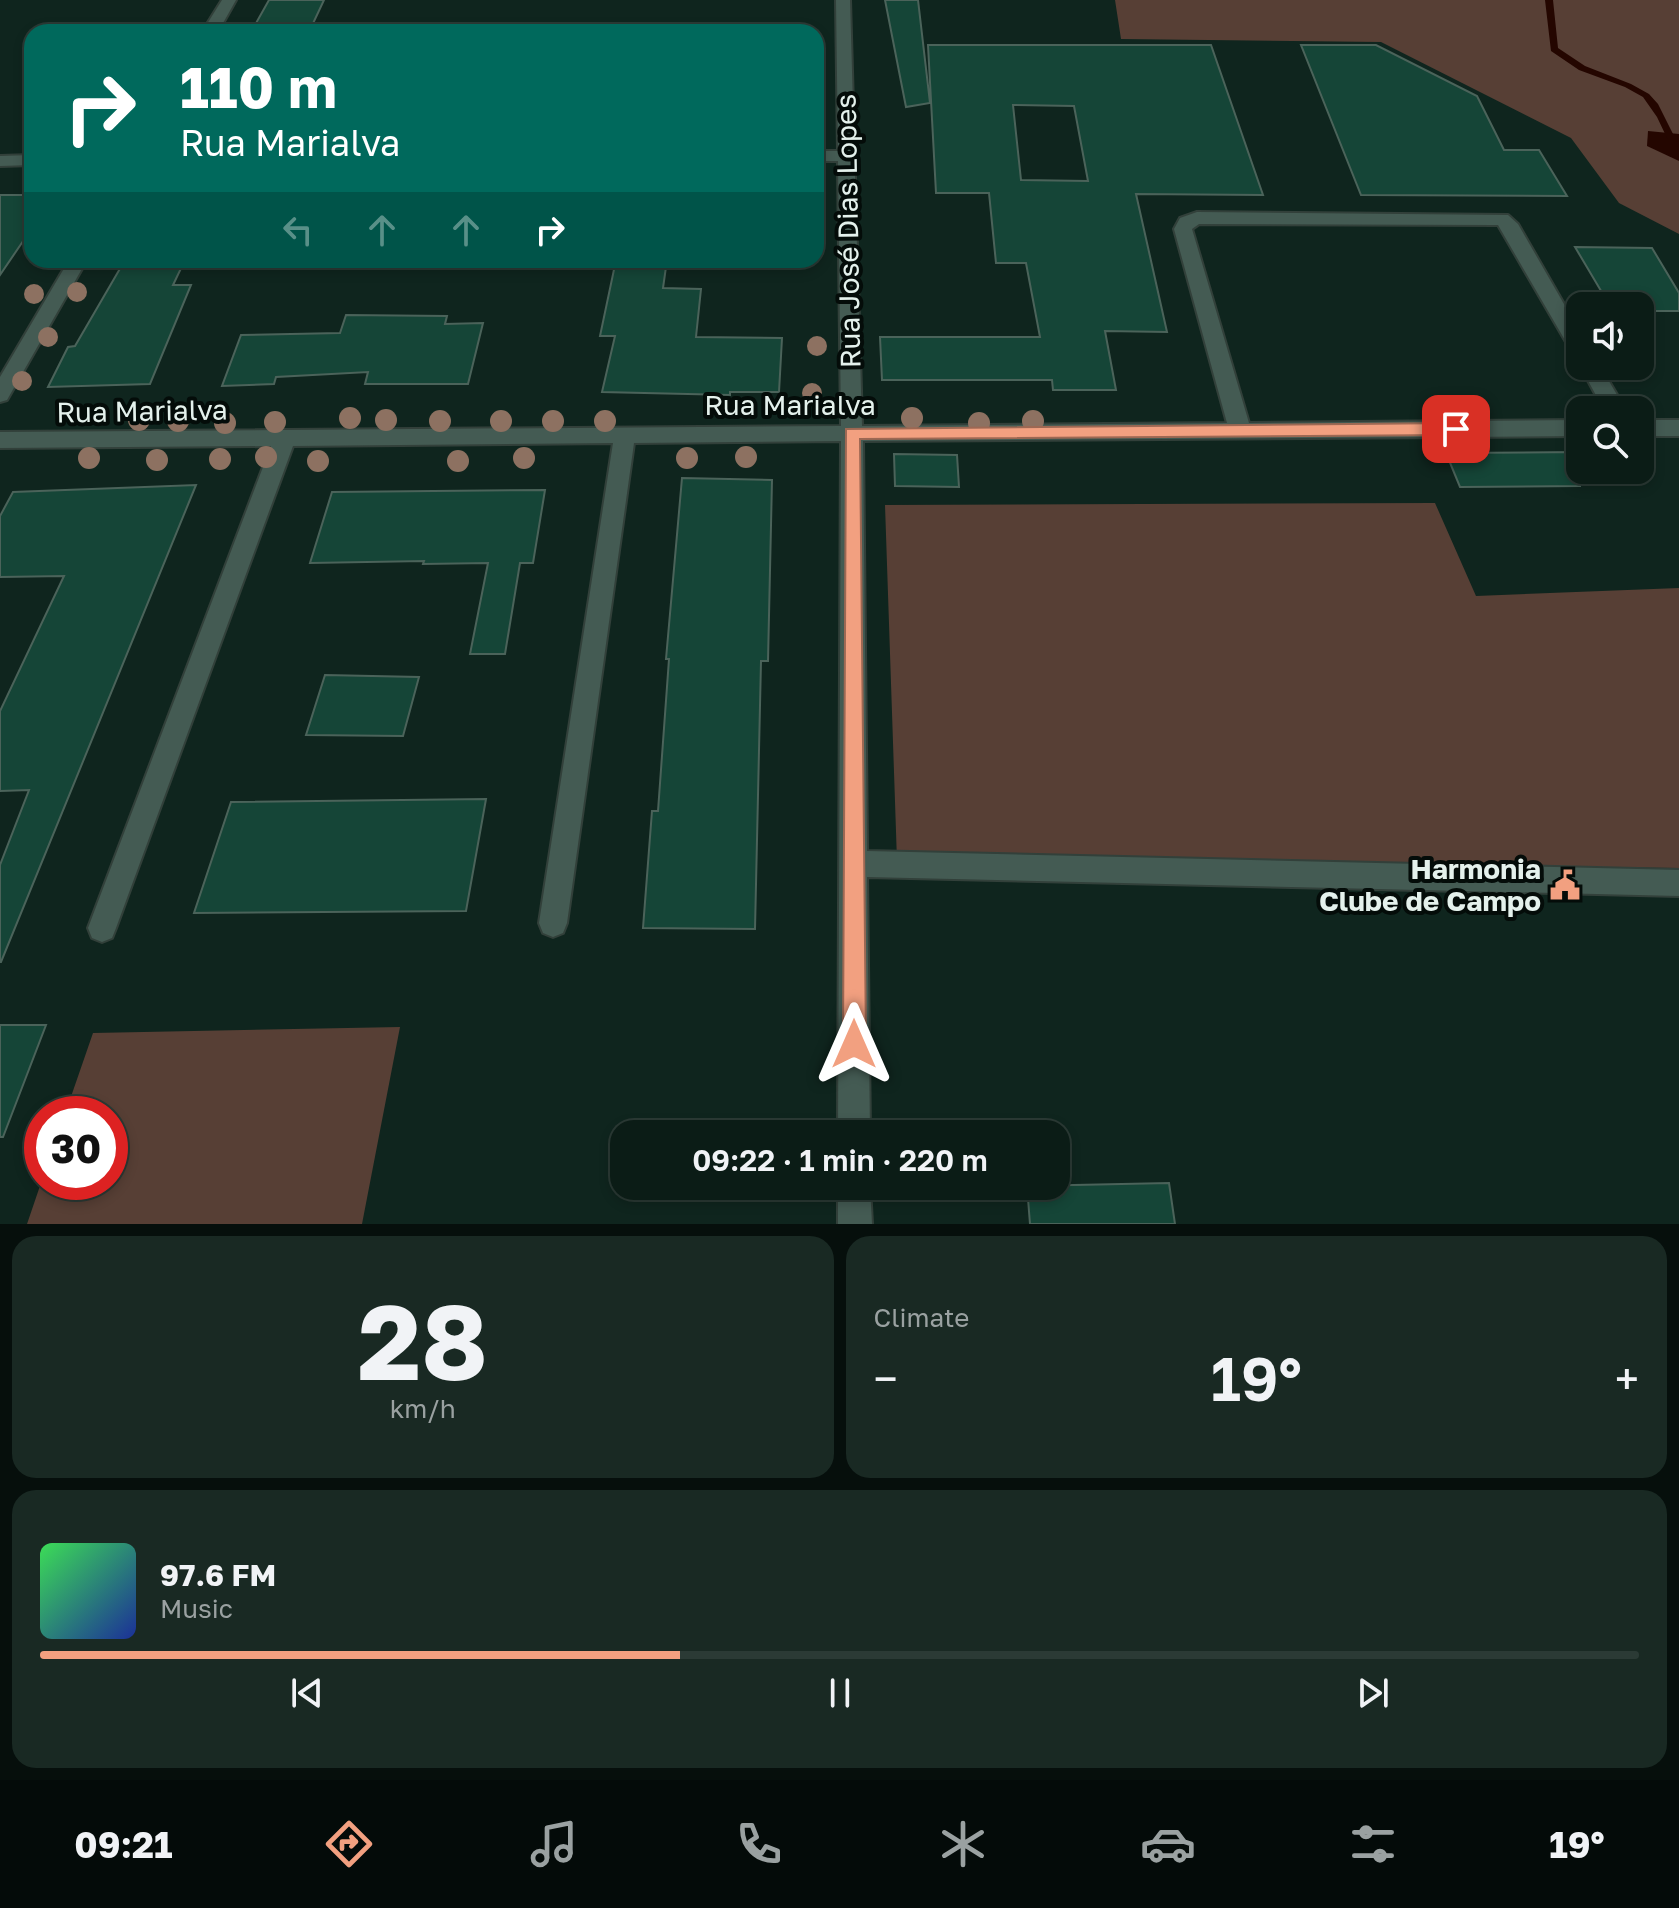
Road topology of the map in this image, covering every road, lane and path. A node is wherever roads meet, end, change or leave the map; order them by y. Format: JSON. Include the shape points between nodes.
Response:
{"nodes":[{"id":1,"x":229,"y":0,"type":"edge"},
{"id":2,"x":843,"y":0,"type":"edge"},
{"id":3,"x":215,"y":24,"type":"edge"},
{"id":4,"x":824,"y":156,"type":"edge"},
{"id":5,"x":847,"y":156,"type":"junction"},
{"id":6,"x":24,"y":160,"type":"edge"},
{"id":7,"x":0,"y":161,"type":"edge"},
{"id":8,"x":73,"y":268,"type":"edge"},
{"id":9,"x":1566,"y":324,"type":"edge"},
{"id":10,"x":0,"y":395,"type":"edge"},
{"id":11,"x":1566,"y":428,"type":"edge"},
{"id":12,"x":1654,"y":428,"type":"edge"},
{"id":13,"x":1679,"y":428,"type":"edge"},
{"id":14,"x":1240,"y":430,"type":"junction"},
{"id":15,"x":852,"y":433,"type":"junction"},
{"id":16,"x":625,"y":434,"type":"junction"},
{"id":17,"x":285,"y":437,"type":"junction"},
{"id":18,"x":0,"y":440,"type":"edge"},
{"id":19,"x":854,"y":864,"type":"junction"},
{"id":20,"x":1679,"y":883,"type":"edge"},
{"id":21,"x":553,"y":923,"type":"dead end"},
{"id":22,"x":102,"y":928,"type":"dead end"},
{"id":23,"x":854,"y":1120,"type":"edge"},
{"id":24,"x":854,"y":1200,"type":"edge"},
{"id":25,"x":855,"y":1224,"type":"edge"}],
"edges":[{"from":1,"to":3,"type":"street"},
{"from":2,"to":5,"type":"street","name":"Rua José Dias Lopes"},
{"from":4,"to":5,"type":"street"},
{"from":5,"to":15,"type":"street","name":"Rua José Dias Lopes"},
{"from":6,"to":7,"type":"street"},
{"from":8,"to":10,"type":"street"},
{"from":9,"to":14,"type":"street","via":[[1502,219],[1197,218],[1183,229]]},
{"from":11,"to":14,"type":"street","name":"Rua Marialva"},
{"from":12,"to":13,"type":"street"},
{"from":14,"to":15,"type":"street","name":"Rua Marialva"},
{"from":15,"to":16,"type":"street","name":"Rua Marialva"},
{"from":15,"to":19,"type":"street","name":"Rua José Dias Lopes"},
{"from":16,"to":17,"type":"street","name":"Rua Marialva"},
{"from":16,"to":21,"type":"street"},
{"from":17,"to":18,"type":"street","name":"Rua Marialva"},
{"from":17,"to":22,"type":"street"},
{"from":19,"to":20,"type":"street"},
{"from":19,"to":23,"type":"street","name":"Rua José Dias Lopes"},
{"from":24,"to":25,"type":"street"}]}
